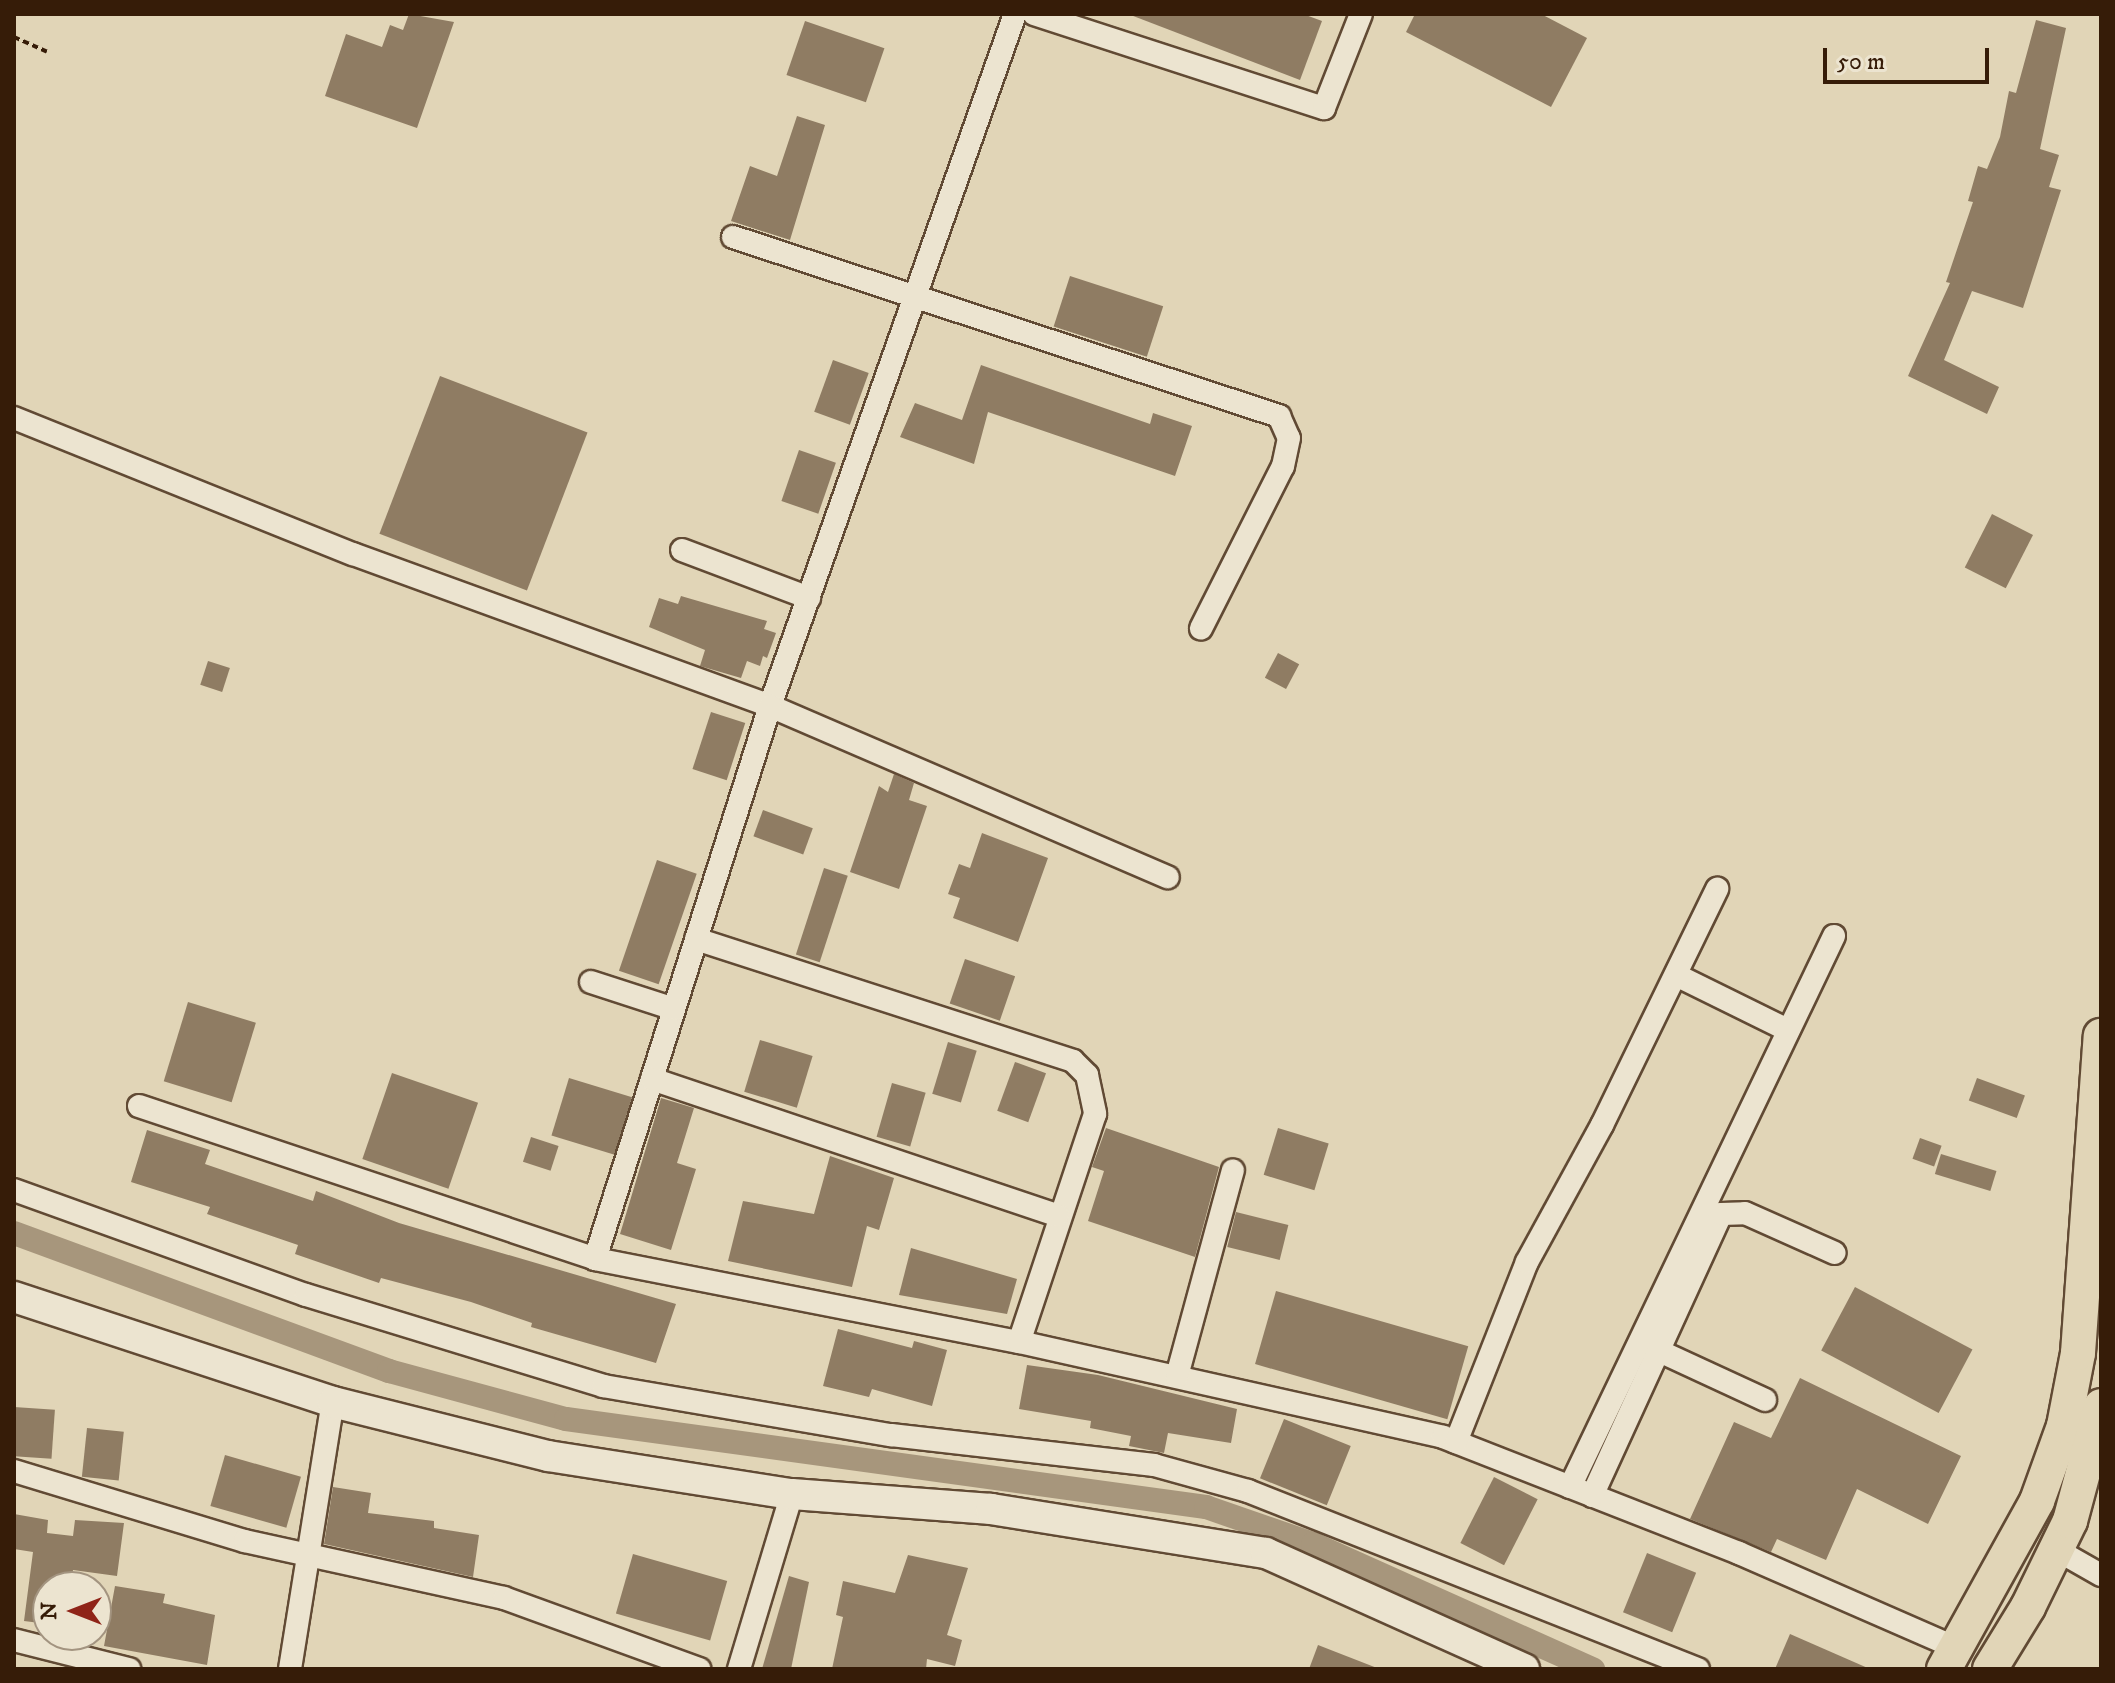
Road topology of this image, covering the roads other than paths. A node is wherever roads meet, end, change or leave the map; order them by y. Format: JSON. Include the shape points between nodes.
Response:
{"nodes":[{"id":1,"x":1015,"y":14,"type":"edge"},
{"id":2,"x":1034,"y":14,"type":"edge"},
{"id":3,"x":1361,"y":14,"type":"edge"},
{"id":4,"x":733,"y":237,"type":"dead end"},
{"id":5,"x":917,"y":301,"type":"junction"},
{"id":6,"x":14,"y":418,"type":"edge"},
{"id":7,"x":682,"y":550,"type":"dead end"},
{"id":8,"x":809,"y":598,"type":"junction"},
{"id":9,"x":1201,"y":628,"type":"dead end"},
{"id":10,"x":770,"y":706,"type":"junction"},
{"id":11,"x":1168,"y":877,"type":"dead end"},
{"id":12,"x":1717,"y":889,"type":"dead end"},
{"id":13,"x":1834,"y":936,"type":"dead end"},
{"id":14,"x":696,"y":939,"type":"junction"},
{"id":15,"x":1676,"y":975,"type":"junction"},
{"id":16,"x":591,"y":982,"type":"dead end"},
{"id":17,"x":674,"y":1009,"type":"junction"},
{"id":18,"x":1788,"y":1030,"type":"junction"},
{"id":19,"x":2101,"y":1036,"type":"edge"},
{"id":20,"x":652,"y":1079,"type":"junction"},
{"id":21,"x":139,"y":1106,"type":"dead end"},
{"id":22,"x":1233,"y":1170,"type":"dead end"},
{"id":23,"x":14,"y":1190,"type":"edge"},
{"id":24,"x":1058,"y":1216,"type":"junction"},
{"id":25,"x":1835,"y":1253,"type":"dead end"},
{"id":26,"x":595,"y":1259,"type":"junction"},
{"id":27,"x":14,"y":1297,"type":"edge"},
{"id":28,"x":1019,"y":1342,"type":"junction"},
{"id":29,"x":1657,"y":1350,"type":"junction"},
{"id":30,"x":1177,"y":1376,"type":"junction"},
{"id":31,"x":1765,"y":1400,"type":"dead end"},
{"id":32,"x":333,"y":1402,"type":"junction"},
{"id":33,"x":2101,"y":1406,"type":"edge"},
{"id":34,"x":1456,"y":1442,"type":"junction"},
{"id":35,"x":14,"y":1471,"type":"edge"},
{"id":36,"x":1570,"y":1487,"type":"junction"},
{"id":37,"x":792,"y":1494,"type":"junction"},
{"id":38,"x":1592,"y":1496,"type":"junction"},
{"id":39,"x":2057,"y":1550,"type":"junction"},
{"id":40,"x":308,"y":1555,"type":"junction"},
{"id":41,"x":2101,"y":1575,"type":"edge"},
{"id":42,"x":14,"y":1640,"type":"edge"},
{"id":43,"x":1951,"y":1659,"type":"edge"},
{"id":44,"x":129,"y":1669,"type":"edge"},
{"id":45,"x":290,"y":1669,"type":"edge"},
{"id":46,"x":699,"y":1669,"type":"edge"},
{"id":47,"x":739,"y":1669,"type":"edge"},
{"id":48,"x":1524,"y":1669,"type":"edge"},
{"id":49,"x":1698,"y":1669,"type":"edge"},
{"id":50,"x":1990,"y":1669,"type":"edge"}],
"edges":[{"from":1,"to":5,"type":"street"},
{"from":2,"to":3,"type":"street","via":[[1324,108]]},
{"from":4,"to":5,"type":"street"},
{"from":5,"to":8,"type":"street"},
{"from":5,"to":9,"type":"street","via":[[1279,416],[1289,438],[1283,466]]},
{"from":6,"to":10,"type":"street","via":[[353,554]]},
{"from":7,"to":8,"type":"street"},
{"from":8,"to":10,"type":"street"},
{"from":10,"to":11,"type":"street"},
{"from":10,"to":14,"type":"street"},
{"from":12,"to":15,"type":"street"},
{"from":13,"to":18,"type":"street"},
{"from":14,"to":17,"type":"street"},
{"from":14,"to":24,"type":"street","via":[[1073,1061],[1087,1075],[1095,1114]]},
{"from":15,"to":18,"type":"street"},
{"from":15,"to":34,"type":"street","via":[[1527,1262]]},
{"from":16,"to":17,"type":"street"},
{"from":17,"to":20,"type":"street"},
{"from":18,"to":36,"type":"street"},
{"from":19,"to":43,"type":"main road","via":[[2078,1353],[2064,1426],[2037,1501]]},
{"from":20,"to":24,"type":"street"},
{"from":20,"to":26,"type":"street"},
{"from":21,"to":26,"type":"street"},
{"from":22,"to":30,"type":"street"},
{"from":23,"to":49,"type":"street","via":[[306,1295],[603,1386],[891,1435],[1154,1465],[1248,1491]]},
{"from":24,"to":28,"type":"street"},
{"from":25,"to":29,"type":"street","via":[[1745,1213],[1721,1214]]},
{"from":26,"to":28,"type":"street"},
{"from":27,"to":32,"type":"street"},
{"from":28,"to":30,"type":"street"},
{"from":29,"to":31,"type":"street"},
{"from":29,"to":38,"type":"street"},
{"from":30,"to":34,"type":"street"},
{"from":32,"to":37,"type":"street","via":[[548,1456]]},
{"from":32,"to":40,"type":"street"},
{"from":33,"to":39,"type":"main road"},
{"from":34,"to":36,"type":"street"},
{"from":35,"to":40,"type":"street"},
{"from":36,"to":38,"type":"street"},
{"from":37,"to":47,"type":"street"},
{"from":37,"to":48,"type":"street","via":[[991,1509],[1266,1553]]},
{"from":38,"to":43,"type":"street"},
{"from":39,"to":41,"type":"street"},
{"from":39,"to":50,"type":"main road"},
{"from":40,"to":45,"type":"street"},
{"from":40,"to":46,"type":"street","via":[[504,1598]]},
{"from":42,"to":44,"type":"street"}]}
